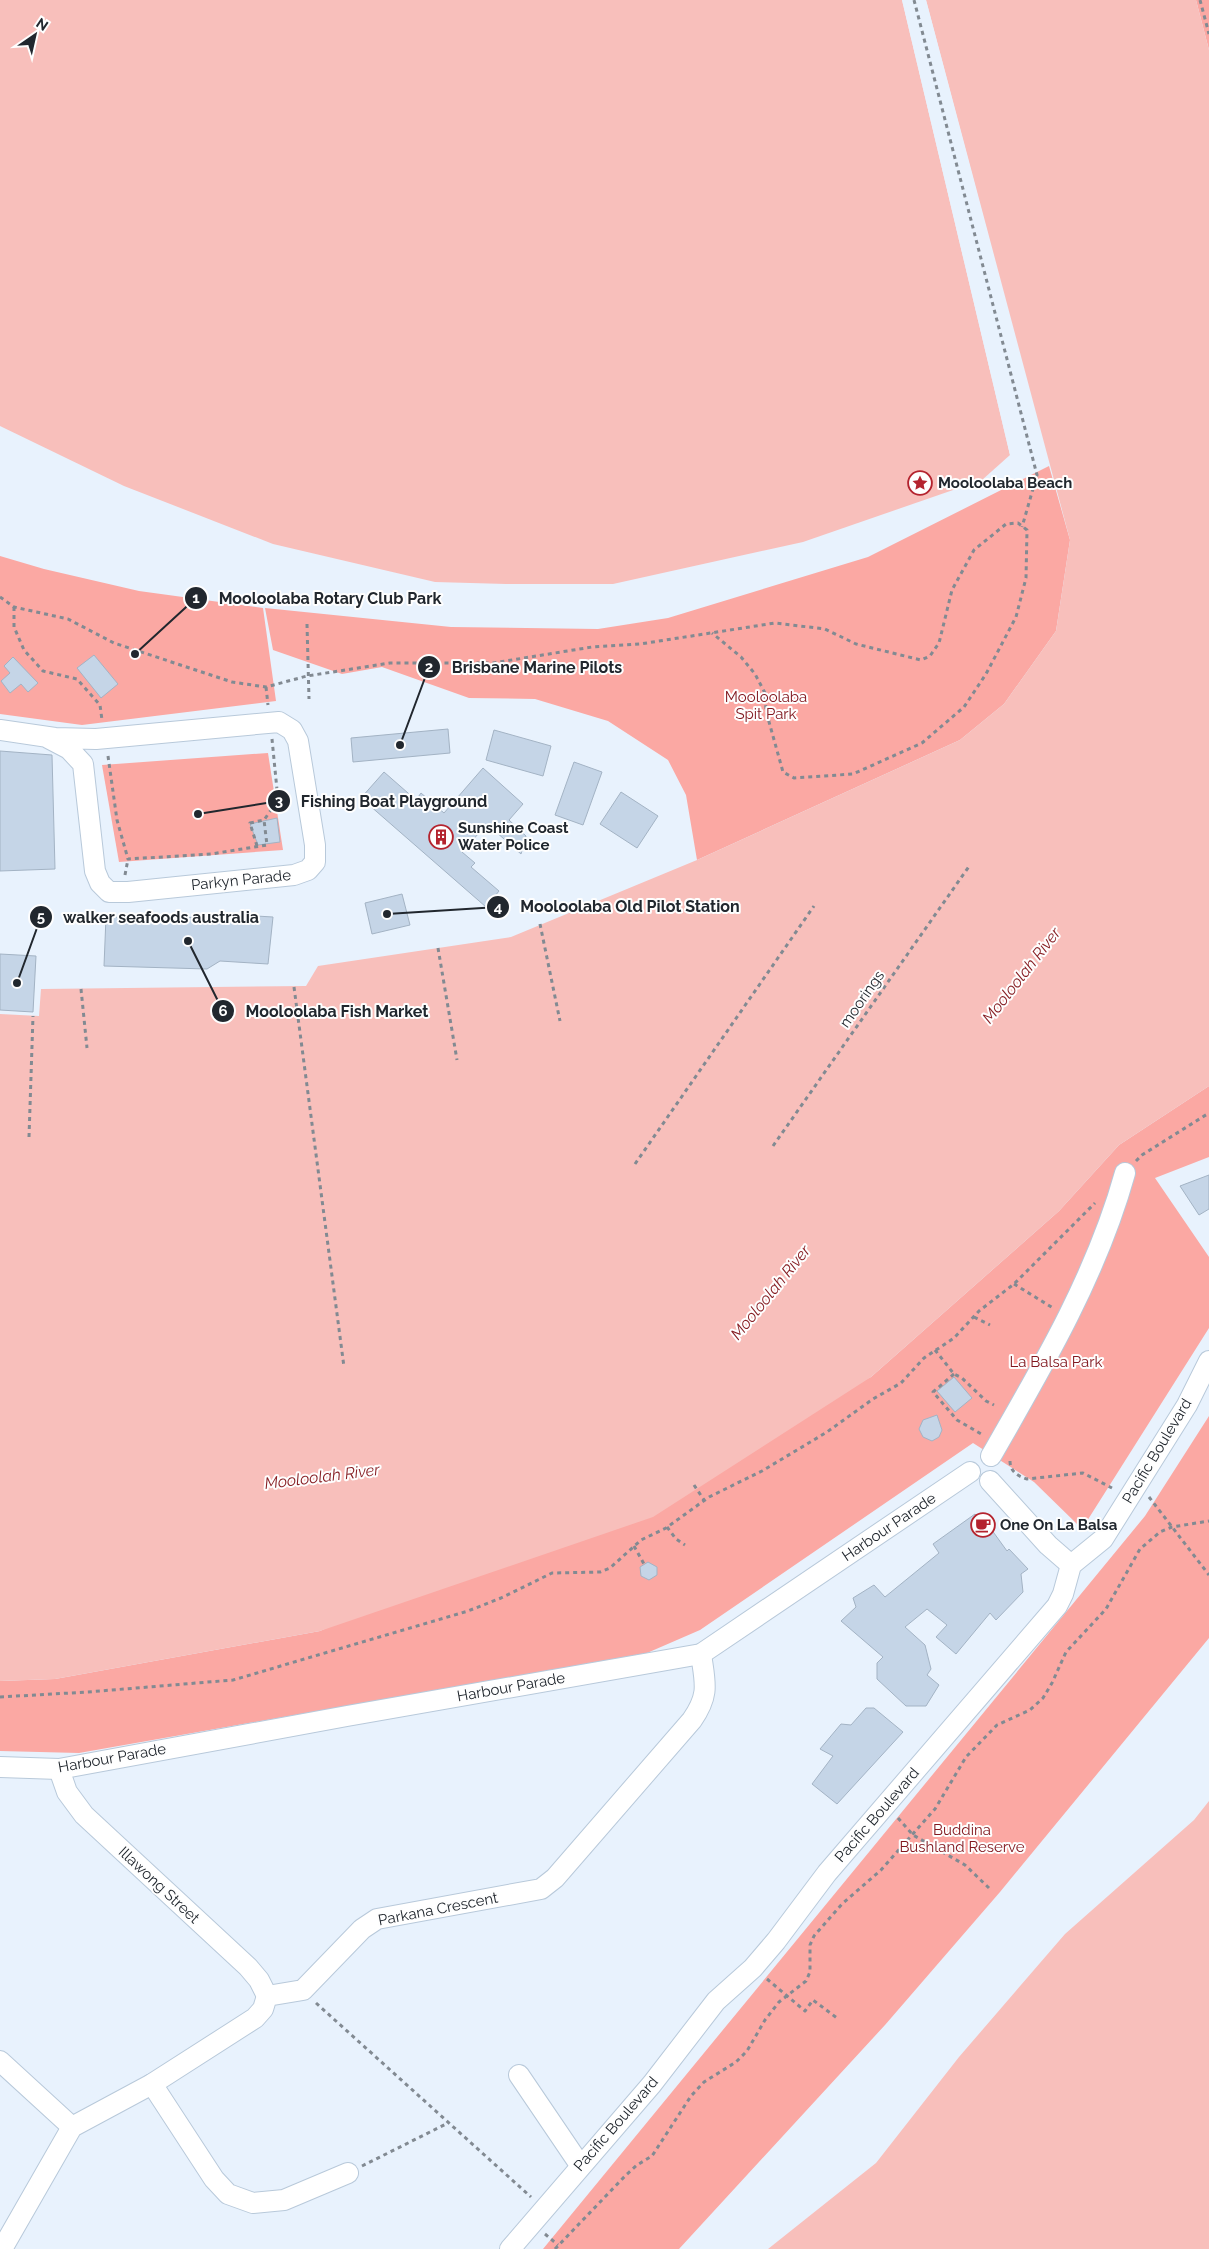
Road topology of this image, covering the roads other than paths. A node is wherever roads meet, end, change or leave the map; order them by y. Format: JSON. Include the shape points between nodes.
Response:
{"nodes":[{"id":1,"x":0,"y":730,"type":"edge"},
{"id":2,"x":48,"y":738,"type":"junction"},
{"id":3,"x":105,"y":738,"type":"junction"},
{"id":4,"x":83,"y":764,"type":"junction"},
{"id":5,"x":1124,"y":1173,"type":"road end"},
{"id":6,"x":1209,"y":1361,"type":"edge"},
{"id":7,"x":991,"y":1456,"type":"junction"},
{"id":8,"x":970,"y":1472,"type":"junction"},
{"id":9,"x":990,"y":1481,"type":"junction"},
{"id":10,"x":1071,"y":1565,"type":"junction"},
{"id":11,"x":701,"y":1654,"type":"junction"},
{"id":12,"x":0,"y":1767,"type":"edge"},
{"id":13,"x":59,"y":1769,"type":"junction"},
{"id":14,"x":267,"y":1996,"type":"junction"},
{"id":15,"x":0,"y":2060,"type":"edge"},
{"id":16,"x":519,"y":2074,"type":"dead end"},
{"id":17,"x":152,"y":2084,"type":"junction"},
{"id":18,"x":72,"y":2127,"type":"junction"},
{"id":19,"x":580,"y":2165,"type":"junction"},
{"id":20,"x":348,"y":2173,"type":"road end"},
{"id":21,"x":2,"y":2249,"type":"edge"},
{"id":22,"x":510,"y":2249,"type":"edge"}],
"edges":[{"from":1,"to":2,"type":"street"},
{"from":2,"to":3,"type":"street"},
{"from":2,"to":4,"type":"street","via":[[69,749]]},
{"from":3,"to":4,"type":"street","via":[[93,746]]},
{"from":3,"to":4,"type":"street","name":"Parkyn Parade","via":[[270,721],[290,728],[298,741],[316,856],[312,866],[301,873],[117,892],[107,890],[98,881],[95,871]]},
{"from":5,"to":7,"type":"street","via":[[1114,1211],[1068,1318]]},
{"from":6,"to":10,"type":"street","name":"Pacific Boulevard","via":[[1187,1405],[1104,1538]]},
{"from":7,"to":8,"type":"street","via":[[976,1456],[970,1464]]},
{"from":7,"to":9,"type":"street","via":[[998,1467]]},
{"from":8,"to":9,"type":"street","via":[[979,1481]]},
{"from":8,"to":11,"type":"street","name":"Harbour Parade"},
{"from":9,"to":10,"type":"street","via":[[1048,1545]]},
{"from":10,"to":19,"type":"street","name":"Pacific Boulevard","via":[[1057,1606],[828,1873],[753,1968],[716,2001],[652,2084]]},
{"from":11,"to":13,"type":"street","name":"Harbour Parade"},
{"from":11,"to":14,"type":"street","name":"Parkana Crescent","via":[[706,1690],[702,1706],[556,1878],[541,1889],[377,1919],[362,1928],[303,1990]]},
{"from":12,"to":13,"type":"street","name":"Harbour Parade"},
{"from":13,"to":14,"type":"street","name":"Illawong Street","via":[[67,1792],[84,1815],[248,1967]]},
{"from":14,"to":17,"type":"street","via":[[263,2009],[255,2018]]},
{"from":15,"to":18,"type":"street"},
{"from":16,"to":19,"type":"street"},
{"from":17,"to":18,"type":"street"},
{"from":17,"to":20,"type":"street","via":[[214,2179],[228,2194],[253,2203],[284,2200]]},
{"from":18,"to":21,"type":"street"},
{"from":19,"to":22,"type":"street","name":"Pacific Boulevard"}]}
